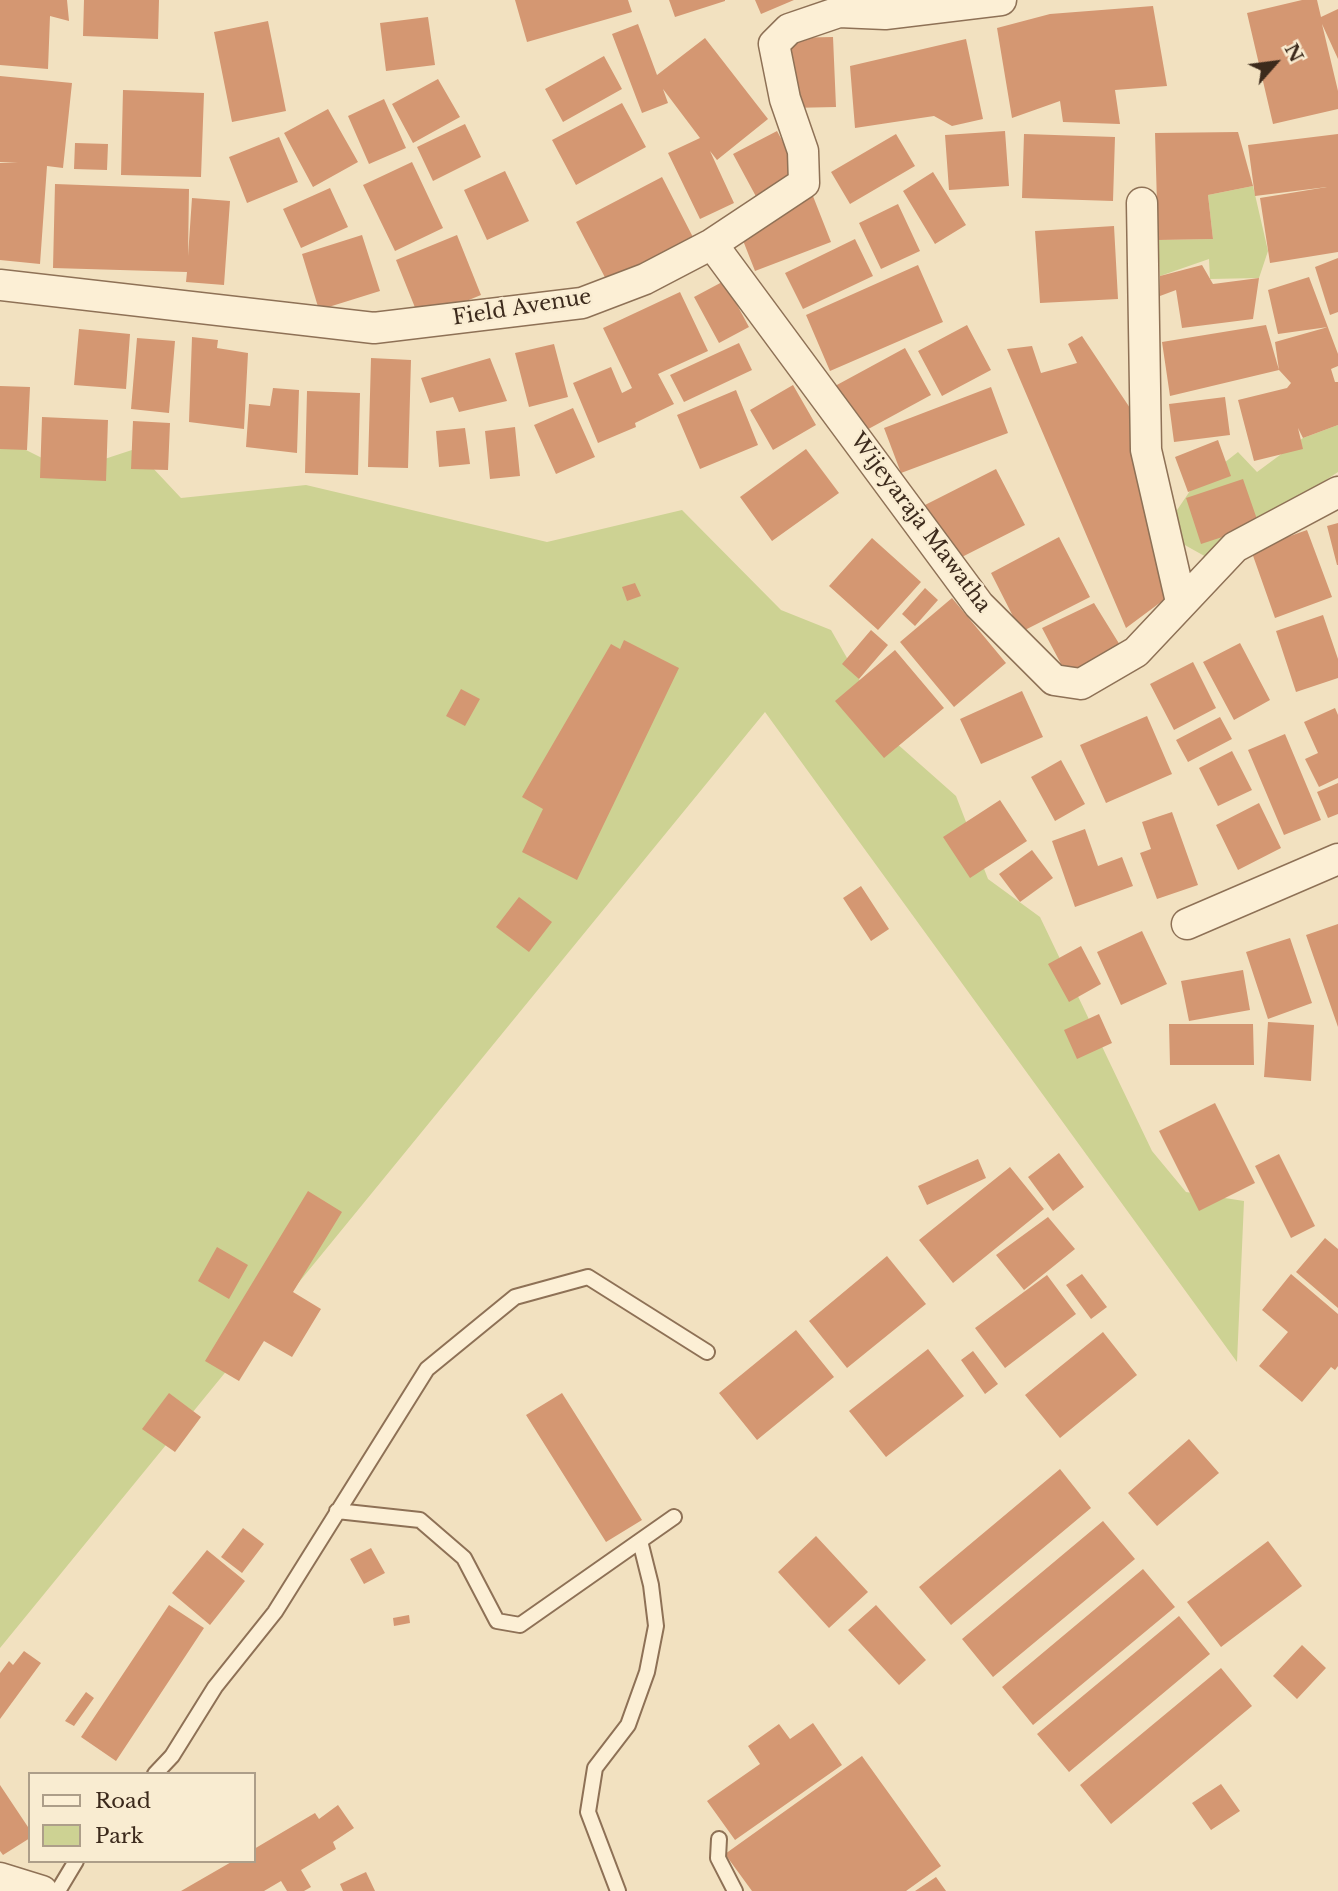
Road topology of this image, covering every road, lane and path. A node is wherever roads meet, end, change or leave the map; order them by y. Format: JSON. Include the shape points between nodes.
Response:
{"nodes":[{"id":1,"x":1001,"y":0,"type":"edge"},
{"id":2,"x":882,"y":7,"type":"edge"},
{"id":3,"x":1142,"y":203,"type":"dead end"},
{"id":4,"x":712,"y":244,"type":"junction"},
{"id":5,"x":0,"y":285,"type":"edge"},
{"id":6,"x":1338,"y":492,"type":"edge"},
{"id":7,"x":1181,"y":603,"type":"junction"},
{"id":8,"x":1338,"y":859,"type":"edge"},
{"id":9,"x":1187,"y":924,"type":"dead end"},
{"id":10,"x":707,"y":1352,"type":"dead end"},
{"id":11,"x":337,"y":1511,"type":"junction"},
{"id":12,"x":674,"y":1517,"type":"dead end"},
{"id":13,"x":640,"y":1541,"type":"junction"},
{"id":14,"x":157,"y":1772,"type":"edge"},
{"id":15,"x":719,"y":1839,"type":"dead end"},
{"id":16,"x":75,"y":1863,"type":"edge"},
{"id":17,"x":0,"y":1878,"type":"edge"},
{"id":18,"x":42,"y":1891,"type":"edge"},
{"id":19,"x":58,"y":1891,"type":"edge"},
{"id":20,"x":618,"y":1891,"type":"edge"},
{"id":21,"x":735,"y":1891,"type":"edge"}],
"edges":[{"from":1,"to":2,"type":"street","name":"Field Avenue"},
{"from":2,"to":4,"type":"street","name":"Field Avenue","via":[[839,12],[789,29],[774,44],[785,99],[803,151],[804,183]]},
{"from":3,"to":7,"type":"street","via":[[1146,450]]},
{"from":4,"to":5,"type":"street","name":"Field Avenue","via":[[645,279],[582,303],[374,328]]},
{"from":4,"to":7,"type":"street","name":"Wijeyaraja Mawatha","via":[[979,605],[1054,680],[1081,684],[1101,674],[1136,652]]},
{"from":6,"to":7,"type":"street","name":"Wijeyaraja Mawatha","via":[[1235,547]]},
{"from":8,"to":9,"type":"street"},
{"from":10,"to":11,"type":"lane","via":[[588,1277],[515,1297],[427,1369]]},
{"from":11,"to":13,"type":"lane","via":[[421,1520],[464,1558],[498,1621],[520,1625]]},
{"from":11,"to":14,"type":"lane","via":[[275,1612],[215,1687]]},
{"from":12,"to":13,"type":"lane"},
{"from":13,"to":20,"type":"lane","via":[[656,1626],[652,1649],[628,1725],[595,1768],[588,1812]]},
{"from":15,"to":21,"type":"lane","via":[[718,1858]]},
{"from":16,"to":19,"type":"lane"},
{"from":17,"to":18,"type":"street"}]}
